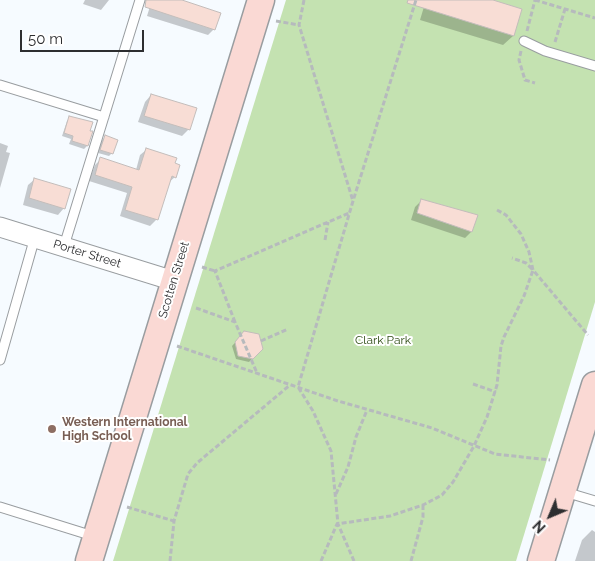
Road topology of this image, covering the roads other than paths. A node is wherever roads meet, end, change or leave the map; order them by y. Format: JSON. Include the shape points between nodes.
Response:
{"nodes":[{"id":1,"x":140,"y":0,"type":"edge"},
{"id":2,"x":261,"y":0,"type":"edge"},
{"id":3,"x":524,"y":41,"type":"dead end"},
{"id":4,"x":595,"y":66,"type":"edge"},
{"id":5,"x":0,"y":85,"type":"edge"},
{"id":6,"x":104,"y":116,"type":"junction"},
{"id":7,"x":0,"y":227,"type":"edge"},
{"id":8,"x":35,"y":238,"type":"junction"},
{"id":9,"x":64,"y":246,"type":"junction"},
{"id":10,"x":174,"y":281,"type":"junction"},
{"id":11,"x":0,"y":360,"type":"edge"},
{"id":12,"x":595,"y":385,"type":"edge"},
{"id":13,"x":562,"y":492,"type":"junction"},
{"id":14,"x":595,"y":501,"type":"edge"},
{"id":15,"x":0,"y":507,"type":"edge"},
{"id":16,"x":92,"y":549,"type":"edge"},
{"id":17,"x":541,"y":561,"type":"edge"}],
"edges":[{"from":1,"to":6,"type":"lane"},
{"from":2,"to":10,"type":"street","name":"Scotten Street"},
{"from":3,"to":4,"type":"lane"},
{"from":5,"to":6,"type":"lane"},
{"from":6,"to":9,"type":"lane"},
{"from":7,"to":8,"type":"street","name":"Porter Street"},
{"from":8,"to":9,"type":"street","name":"Porter Street"},
{"from":8,"to":11,"type":"lane"},
{"from":9,"to":10,"type":"street","name":"Porter Street"},
{"from":10,"to":16,"type":"street","name":"Scotten Street"},
{"from":12,"to":13,"type":"street"},
{"from":13,"to":14,"type":"lane"},
{"from":13,"to":17,"type":"street"},
{"from":15,"to":16,"type":"lane"}]}
